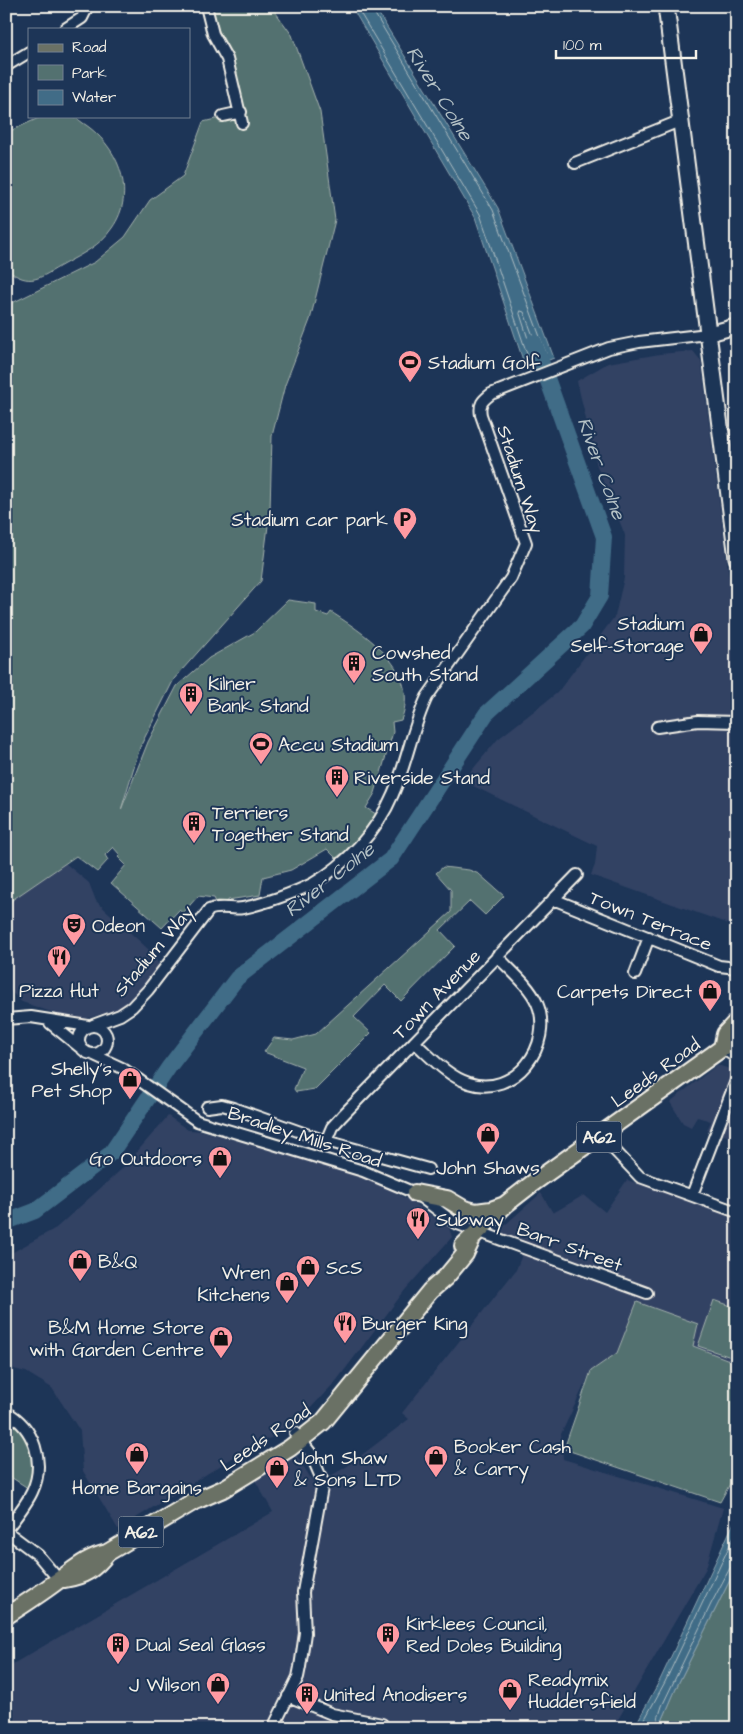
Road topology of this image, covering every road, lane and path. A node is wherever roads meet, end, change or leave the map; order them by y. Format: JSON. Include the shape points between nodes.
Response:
{"nodes":[{"id":1,"x":88,"y":6,"type":"edge"},
{"id":2,"x":206,"y":6,"type":"edge"},
{"id":3,"x":666,"y":6,"type":"edge"},
{"id":4,"x":67,"y":28,"type":"edge"},
{"id":5,"x":28,"y":53,"type":"edge"},
{"id":6,"x":6,"y":66,"type":"edge"},
{"id":7,"x":224,"y":116,"type":"dead end"},
{"id":8,"x":682,"y":120,"type":"junction"},
{"id":9,"x":575,"y":163,"type":"dead end"},
{"id":10,"x":737,"y":326,"type":"edge"},
{"id":11,"x":708,"y":334,"type":"junction"},
{"id":12,"x":737,"y":558,"type":"edge"},
{"id":13,"x":737,"y":722,"type":"edge"},
{"id":14,"x":657,"y":726,"type":"dead end"},
{"id":15,"x":577,"y":875,"type":"dead end"},
{"id":16,"x":553,"y":899,"type":"junction"},
{"id":17,"x":649,"y":938,"type":"junction"},
{"id":18,"x":497,"y":956,"type":"junction"},
{"id":19,"x":737,"y":968,"type":"edge"},
{"id":20,"x":634,"y":974,"type":"dead end"},
{"id":21,"x":120,"y":1016,"type":"junction"},
{"id":22,"x":6,"y":1019,"type":"edge"},
{"id":23,"x":42,"y":1019,"type":"junction"},
{"id":24,"x":737,"y":1021,"type":"edge"},
{"id":25,"x":91,"y":1026,"type":"junction"},
{"id":26,"x":108,"y":1040,"type":"junction"},
{"id":27,"x":414,"y":1042,"type":"junction"},
{"id":28,"x":729,"y":1046,"type":"edge"},
{"id":29,"x":81,"y":1048,"type":"junction"},
{"id":30,"x":92,"y":1054,"type":"junction"},
{"id":31,"x":737,"y":1058,"type":"edge"},
{"id":32,"x":122,"y":1068,"type":"junction"},
{"id":33,"x":737,"y":1078,"type":"edge"},
{"id":34,"x":207,"y":1107,"type":"dead end"},
{"id":35,"x":601,"y":1136,"type":"junction"},
{"id":36,"x":326,"y":1140,"type":"junction"},
{"id":37,"x":428,"y":1169,"type":"dead end"},
{"id":38,"x":415,"y":1193,"type":"junction"},
{"id":39,"x":692,"y":1195,"type":"junction"},
{"id":40,"x":506,"y":1204,"type":"junction"},
{"id":41,"x":737,"y":1212,"type":"edge"},
{"id":42,"x":476,"y":1236,"type":"junction"},
{"id":43,"x":647,"y":1293,"type":"dead end"},
{"id":44,"x":6,"y":1412,"type":"edge"},
{"id":45,"x":298,"y":1437,"type":"junction"},
{"id":46,"x":6,"y":1531,"type":"edge"},
{"id":47,"x":59,"y":1580,"type":"junction"},
{"id":48,"x":6,"y":1616,"type":"edge"},
{"id":49,"x":288,"y":1696,"type":"junction"},
{"id":50,"x":382,"y":1724,"type":"dead end"},
{"id":51,"x":273,"y":1728,"type":"edge"}],
"edges":[{"from":1,"to":4,"type":"street","via":[[82,18]]},
{"from":2,"to":7,"type":"street","via":[[213,34],[227,59],[241,118]]},
{"from":3,"to":8,"type":"main road"},
{"from":5,"to":6,"type":"street"},
{"from":8,"to":9,"type":"street"},
{"from":8,"to":11,"type":"main road"},
{"from":10,"to":11,"type":"street"},
{"from":11,"to":12,"type":"main road"},
{"from":11,"to":21,"type":"street","name":"Stadium Way","via":[[610,348],[491,394],[482,401],[480,407],[526,543],[511,578],[427,697],[418,715],[394,794],[385,811],[360,844],[311,884],[243,908],[209,910],[148,990]]},
{"from":13,"to":14,"type":"street","via":[[698,721]]},
{"from":15,"to":16,"type":"street","name":"Town Avenue"},
{"from":16,"to":17,"type":"street","name":"Town Terrace"},
{"from":16,"to":18,"type":"street","name":"Town Avenue"},
{"from":17,"to":19,"type":"street","name":"Town Terrace","via":[[719,966]]},
{"from":17,"to":20,"type":"street"},
{"from":18,"to":27,"type":"street","name":"Town Avenue"},
{"from":18,"to":27,"type":"street","via":[[537,1003],[542,1026],[539,1046],[529,1062],[514,1076],[491,1086],[470,1084],[450,1075]]},
{"from":21,"to":25,"type":"street","name":"Stadium Way"},
{"from":21,"to":26,"type":"street","name":"Stadium Way"},
{"from":22,"to":23,"type":"street","name":"Bradley Mills Road","via":[[31,1016]]},
{"from":23,"to":25,"type":"street","name":"Bradley Mills Road"},
{"from":23,"to":29,"type":"street","name":"Bradley Mills Road","via":[[59,1028]]},
{"from":24,"to":28,"type":"main road","name":"Leeds Road","number":"A62","via":[[725,1034]]},
{"from":25,"to":26,"type":"street","name":"Bradley Mills Road","via":[[101,1028]]},
{"from":25,"to":29,"type":"street","via":[[79,1036]]},
{"from":26,"to":30,"type":"street","via":[[104,1050]]},
{"from":26,"to":32,"type":"street","name":"Bradley Mills Road"},
{"from":27,"to":36,"type":"street","name":"Town Avenue","via":[[332,1127]]},
{"from":28,"to":31,"type":"street"},
{"from":28,"to":35,"type":"main road","name":"Leeds Road","number":"A62"},
{"from":29,"to":30,"type":"street","name":"Bradley Mills Road"},
{"from":30,"to":32,"type":"street","name":"Bradley Mills Road"},
{"from":32,"to":38,"type":"street","name":"Bradley Mills Road","via":[[197,1121],[363,1171]]},
{"from":33,"to":39,"type":"street"},
{"from":34,"to":36,"type":"street","via":[[222,1105],[233,1108]]},
{"from":35,"to":39,"type":"street","via":[[640,1177]]},
{"from":35,"to":40,"type":"main road","name":"Leeds Road","number":"A62"},
{"from":36,"to":37,"type":"street"},
{"from":38,"to":40,"type":"main road","via":[[447,1199],[476,1212]]},
{"from":38,"to":42,"type":"street","name":"Bradley Mills Road"},
{"from":39,"to":41,"type":"street"},
{"from":40,"to":42,"type":"main road","name":"Leeds Road","number":"A62"},
{"from":42,"to":43,"type":"street","name":"Barr Street"},
{"from":42,"to":45,"type":"main road","name":"Leeds Road","number":"A62","via":[[465,1254],[430,1291],[329,1417]]},
{"from":44,"to":46,"type":"street","via":[[21,1421],[31,1436],[38,1470],[32,1493]]},
{"from":45,"to":47,"type":"main road","name":"Leeds Road","number":"A62","via":[[223,1489],[193,1502],[107,1553],[93,1569],[78,1577]]},
{"from":45,"to":49,"type":"street","via":[[310,1452],[323,1482],[303,1592],[305,1632],[300,1667]]},
{"from":46,"to":47,"type":"street","via":[[38,1555]]},
{"from":47,"to":48,"type":"main road","name":"Leeds Road","number":"A62"},
{"from":49,"to":50,"type":"street","via":[[332,1714]]},
{"from":49,"to":51,"type":"street"}]}
